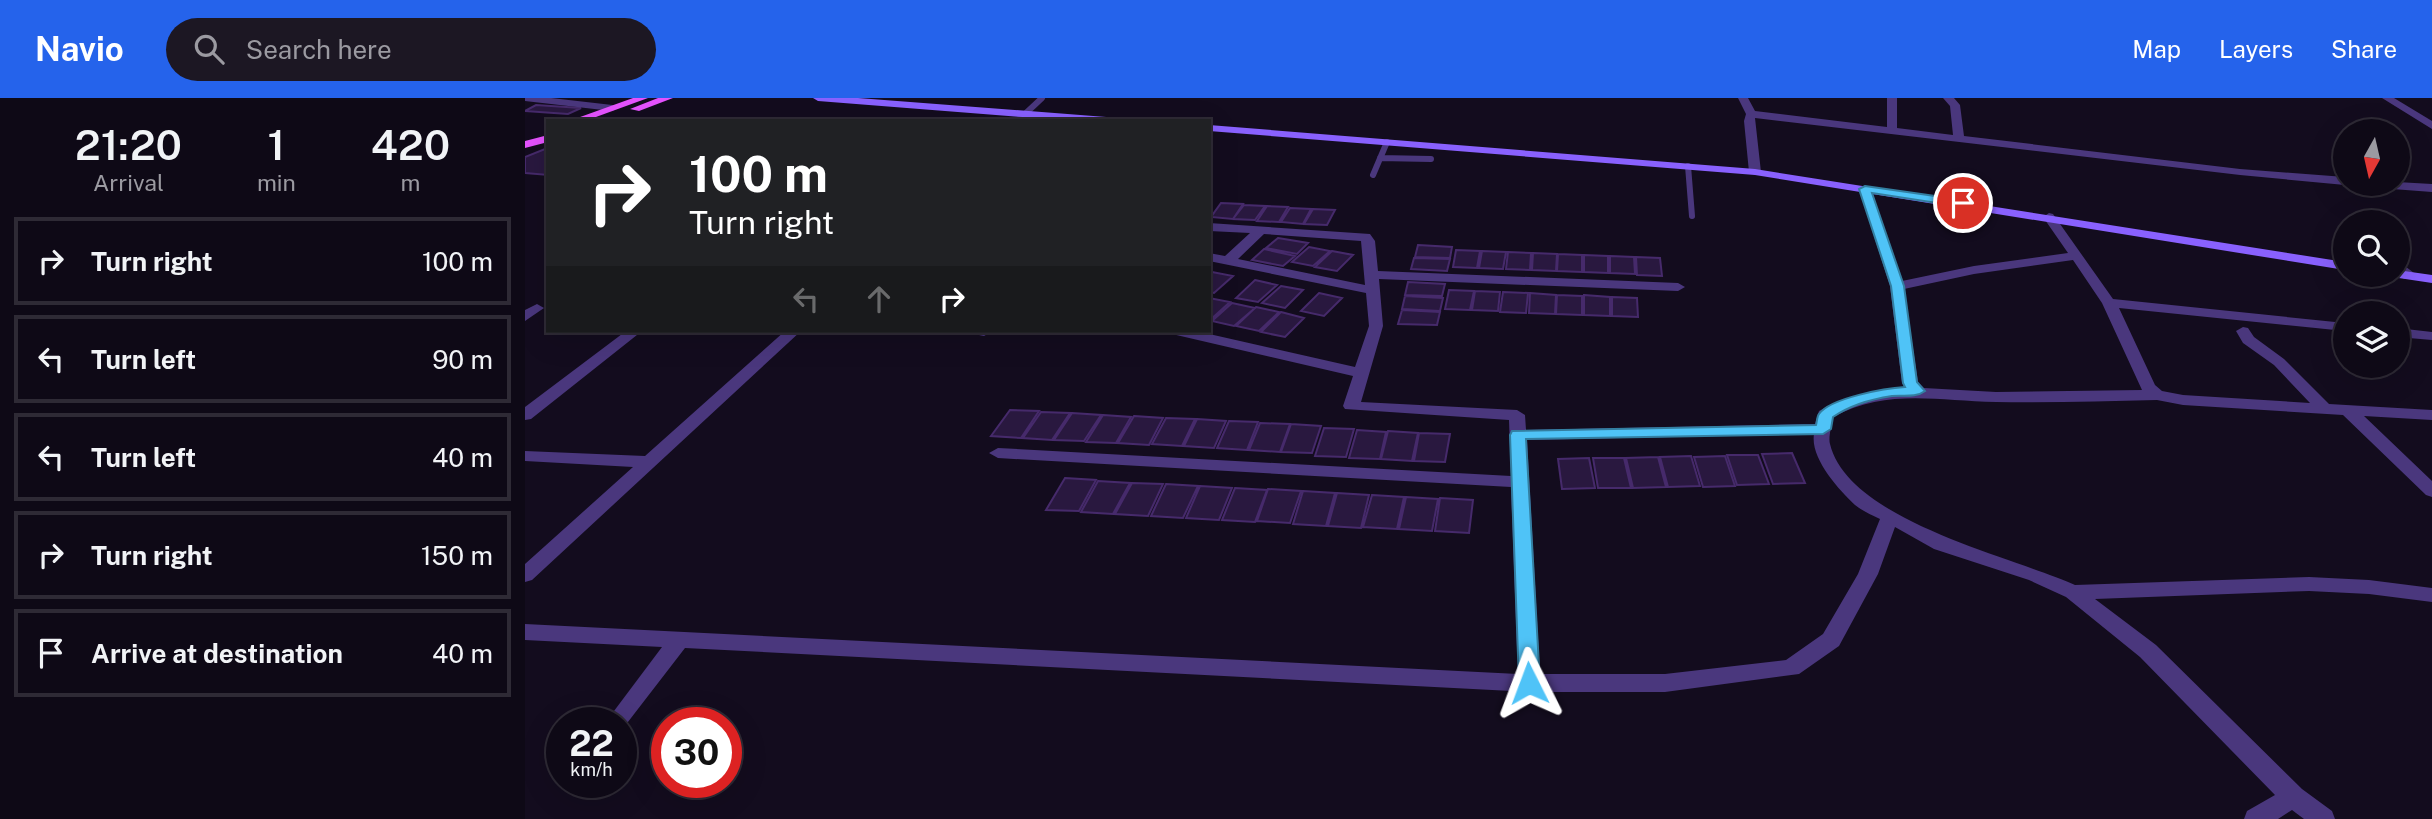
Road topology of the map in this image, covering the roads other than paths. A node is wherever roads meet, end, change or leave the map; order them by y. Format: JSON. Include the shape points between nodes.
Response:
{"nodes":[{"id":1,"x":525,"y":98,"type":"edge"},
{"id":2,"x":643,"y":98,"type":"edge"},
{"id":3,"x":668,"y":98,"type":"edge"},
{"id":4,"x":818,"y":98,"type":"edge"},
{"id":5,"x":1042,"y":98,"type":"edge"},
{"id":6,"x":1743,"y":98,"type":"edge"},
{"id":7,"x":1892,"y":98,"type":"edge"},
{"id":8,"x":1948,"y":98,"type":"edge"},
{"id":9,"x":2387,"y":98,"type":"edge"},
{"id":10,"x":612,"y":108,"type":"junction"},
{"id":11,"x":1751,"y":114,"type":"junction"},
{"id":12,"x":1022,"y":117,"type":"edge"},
{"id":13,"x":580,"y":119,"type":"edge"},
{"id":14,"x":604,"y":119,"type":"edge"},
{"id":15,"x":1070,"y":119,"type":"edge"},
{"id":16,"x":2432,"y":126,"type":"edge"},
{"id":17,"x":1211,"y":128,"type":"edge"},
{"id":18,"x":546,"y":130,"type":"edge"},
{"id":19,"x":1892,"y":131,"type":"junction"},
{"id":20,"x":525,"y":137,"type":"edge"},
{"id":21,"x":546,"y":139,"type":"edge"},
{"id":22,"x":1959,"y":139,"type":"junction"},
{"id":23,"x":1387,"y":142,"type":"junction"},
{"id":24,"x":525,"y":145,"type":"edge"},
{"id":25,"x":1380,"y":158,"type":"junction"},
{"id":26,"x":1431,"y":159,"type":"dead end"},
{"id":27,"x":1688,"y":166,"type":"junction"},
{"id":28,"x":1755,"y":172,"type":"junction"},
{"id":29,"x":1373,"y":175,"type":"dead end"},
{"id":30,"x":2333,"y":180,"type":"edge"},
{"id":31,"x":2410,"y":186,"type":"edge"},
{"id":32,"x":2432,"y":188,"type":"edge"},
{"id":33,"x":1865,"y":189,"type":"junction"},
{"id":34,"x":1692,"y":216,"type":"dead end"},
{"id":35,"x":2049,"y":217,"type":"junction"},
{"id":36,"x":1211,"y":227,"type":"edge"},
{"id":37,"x":1261,"y":230,"type":"junction"},
{"id":38,"x":2076,"y":256,"type":"junction"},
{"id":39,"x":1211,"y":257,"type":"edge"},
{"id":40,"x":1228,"y":261,"type":"junction"},
{"id":41,"x":2333,"y":264,"type":"edge"},
{"id":42,"x":2410,"y":276,"type":"edge"},
{"id":43,"x":2432,"y":279,"type":"edge"},
{"id":44,"x":1371,"y":283,"type":"junction"},
{"id":45,"x":1897,"y":286,"type":"junction"},
{"id":46,"x":1678,"y":287,"type":"dead end"},
{"id":47,"x":2109,"y":303,"type":"junction"},
{"id":48,"x":2333,"y":326,"type":"edge"},
{"id":49,"x":2243,"y":331,"type":"dead end"},
{"id":50,"x":632,"y":333,"type":"edge"},
{"id":51,"x":792,"y":333,"type":"edge"},
{"id":52,"x":1186,"y":333,"type":"edge"},
{"id":53,"x":2410,"y":333,"type":"edge"},
{"id":54,"x":2432,"y":336,"type":"edge"},
{"id":55,"x":1361,"y":373,"type":"junction"},
{"id":56,"x":1917,"y":391,"type":"junction"},
{"id":57,"x":2157,"y":395,"type":"junction"},
{"id":58,"x":2324,"y":408,"type":"junction"},
{"id":59,"x":2347,"y":409,"type":"junction"},
{"id":60,"x":525,"y":415,"type":"edge"},
{"id":61,"x":2432,"y":415,"type":"edge"},
{"id":62,"x":1823,"y":429,"type":"junction"},
{"id":63,"x":1518,"y":435,"type":"junction"},
{"id":64,"x":998,"y":453,"type":"dead end"},
{"id":65,"x":525,"y":456,"type":"edge"},
{"id":66,"x":649,"y":462,"type":"junction"},
{"id":67,"x":1520,"y":482,"type":"junction"},
{"id":68,"x":2432,"y":491,"type":"edge"},
{"id":69,"x":1890,"y":516,"type":"junction"},
{"id":70,"x":525,"y":575,"type":"edge"},
{"id":71,"x":2073,"y":592,"type":"junction"},
{"id":72,"x":2432,"y":595,"type":"edge"},
{"id":73,"x":525,"y":632,"type":"edge"},
{"id":74,"x":681,"y":638,"type":"junction"},
{"id":75,"x":1529,"y":683,"type":"junction"},
{"id":76,"x":627,"y":707,"type":"edge"},
{"id":77,"x":2293,"y":797,"type":"junction"},
{"id":78,"x":2256,"y":819,"type":"edge"},
{"id":79,"x":2323,"y":819,"type":"edge"}],
"edges":[{"from":1,"to":10,"type":"lane"},
{"from":2,"to":10,"type":"main road"},
{"from":3,"to":14,"type":"main road"},
{"from":4,"to":12,"type":"main road"},
{"from":5,"to":12,"type":"lane"},
{"from":6,"to":11,"type":"street"},
{"from":7,"to":19,"type":"street"},
{"from":8,"to":22,"type":"street","via":[[1955,105]]},
{"from":9,"to":16,"type":"street"},
{"from":10,"to":13,"type":"main road"},
{"from":11,"to":19,"type":"street"},
{"from":11,"to":28,"type":"street"},
{"from":12,"to":15,"type":"main road"},
{"from":17,"to":23,"type":"main road"},
{"from":18,"to":20,"type":"main road"},
{"from":19,"to":22,"type":"street"},
{"from":21,"to":24,"type":"main road"},
{"from":22,"to":30,"type":"street"},
{"from":23,"to":25,"type":"lane"},
{"from":23,"to":27,"type":"main road"},
{"from":25,"to":26,"type":"lane"},
{"from":25,"to":29,"type":"lane"},
{"from":27,"to":28,"type":"main road"},
{"from":27,"to":34,"type":"lane"},
{"from":28,"to":33,"type":"main road"},
{"from":31,"to":32,"type":"street"},
{"from":33,"to":35,"type":"main road"},
{"from":33,"to":45,"type":"street"},
{"from":35,"to":38,"type":"street"},
{"from":35,"to":41,"type":"main road"},
{"from":36,"to":37,"type":"street"},
{"from":37,"to":40,"type":"street"},
{"from":37,"to":44,"type":"street","via":[[1365,237]]},
{"from":38,"to":45,"type":"street"},
{"from":38,"to":47,"type":"street"},
{"from":39,"to":40,"type":"street"},
{"from":40,"to":44,"type":"street"},
{"from":42,"to":43,"type":"main road"},
{"from":44,"to":46,"type":"street"},
{"from":44,"to":55,"type":"street","via":[[1376,326]]},
{"from":45,"to":56,"type":"street","via":[[1910,383]]},
{"from":47,"to":48,"type":"street"},
{"from":47,"to":57,"type":"street","via":[[2148,387]]},
{"from":49,"to":58,"type":"street"},
{"from":50,"to":60,"type":"street"},
{"from":51,"to":66,"type":"street"},
{"from":52,"to":55,"type":"street"},
{"from":53,"to":54,"type":"street"},
{"from":55,"to":63,"type":"street","via":[[1351,406],[1517,415]]},
{"from":56,"to":57,"type":"street","via":[[1993,397]]},
{"from":56,"to":62,"type":"street","via":[[1891,392],[1840,405],[1825,415]]},
{"from":57,"to":58,"type":"street"},
{"from":58,"to":59,"type":"street"},
{"from":59,"to":61,"type":"street"},
{"from":59,"to":68,"type":"street"},
{"from":62,"to":63,"type":"street"},
{"from":62,"to":69,"type":"street","via":[[1821,443],[1835,471],[1863,502]]},
{"from":63,"to":67,"type":"street"},
{"from":64,"to":67,"type":"street"},
{"from":65,"to":66,"type":"street"},
{"from":66,"to":70,"type":"street"},
{"from":67,"to":75,"type":"street"},
{"from":69,"to":71,"type":"street","via":[[1941,544]]},
{"from":69,"to":75,"type":"street","via":[[1868,574],[1831,640],[1791,668],[1665,683]]},
{"from":71,"to":72,"type":"street","via":[[2309,584]]},
{"from":71,"to":77,"type":"street","via":[[2148,651]]},
{"from":73,"to":74,"type":"street"},
{"from":74,"to":75,"type":"street"},
{"from":74,"to":76,"type":"street"},
{"from":77,"to":78,"type":"street"},
{"from":77,"to":79,"type":"street"}]}
